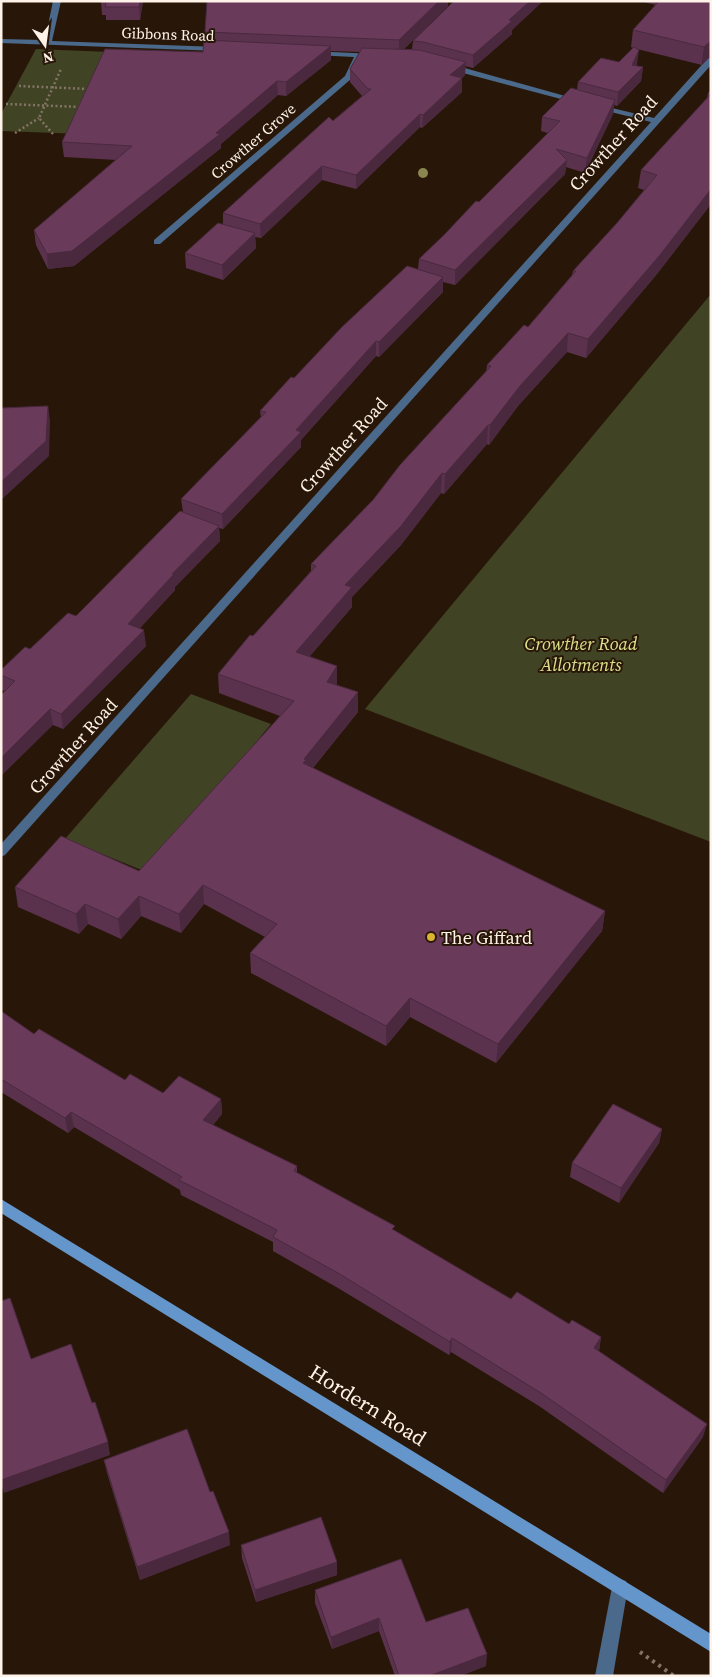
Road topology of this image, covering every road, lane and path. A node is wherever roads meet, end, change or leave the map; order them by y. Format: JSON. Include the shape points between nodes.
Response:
{"nodes":[{"id":1,"x":57,"y":1,"type":"edge"},
{"id":2,"x":1,"y":41,"type":"edge"},
{"id":3,"x":48,"y":43,"type":"junction"},
{"id":4,"x":73,"y":44,"type":"junction"},
{"id":5,"x":231,"y":50,"type":"edge"},
{"id":6,"x":300,"y":52,"type":"edge"},
{"id":7,"x":359,"y":55,"type":"junction"},
{"id":8,"x":386,"y":56,"type":"edge"},
{"id":9,"x":711,"y":60,"type":"edge"},
{"id":10,"x":444,"y":65,"type":"edge"},
{"id":11,"x":19,"y":86,"type":"dead end"},
{"id":12,"x":53,"y":88,"type":"junction"},
{"id":13,"x":92,"y":90,"type":"edge"},
{"id":14,"x":6,"y":104,"type":"dead end"},
{"id":15,"x":45,"y":105,"type":"junction"},
{"id":16,"x":84,"y":108,"type":"edge"},
{"id":17,"x":39,"y":118,"type":"junction"},
{"id":18,"x":656,"y":121,"type":"junction"},
{"id":19,"x":15,"y":133,"type":"dead end"},
{"id":20,"x":53,"y":134,"type":"dead end"},
{"id":21,"x":157,"y":242,"type":"dead end"},
{"id":22,"x":1,"y":852,"type":"edge"},
{"id":23,"x":1,"y":1205,"type":"edge"},
{"id":24,"x":620,"y":1587,"type":"junction"},
{"id":25,"x":711,"y":1644,"type":"edge"},
{"id":26,"x":604,"y":1676,"type":"edge"}],
"edges":[{"from":1,"to":3,"type":"street"},
{"from":2,"to":3,"type":"street","name":"Gibbons Road"},
{"from":3,"to":4,"type":"street","name":"Gibbons Road"},
{"from":4,"to":5,"type":"street","name":"Gibbons Road"},
{"from":4,"to":12,"type":"path"},
{"from":6,"to":7,"type":"street"},
{"from":7,"to":8,"type":"street"},
{"from":7,"to":21,"type":"street","name":"Crowther Grove","via":[[348,78]]},
{"from":9,"to":18,"type":"street","name":"Crowther Road"},
{"from":10,"to":18,"type":"street"},
{"from":11,"to":12,"type":"path"},
{"from":12,"to":13,"type":"path"},
{"from":12,"to":15,"type":"path"},
{"from":14,"to":15,"type":"path"},
{"from":15,"to":16,"type":"path"},
{"from":15,"to":17,"type":"path"},
{"from":17,"to":19,"type":"path"},
{"from":17,"to":20,"type":"path"},
{"from":18,"to":22,"type":"street","name":"Crowther Road"},
{"from":23,"to":24,"type":"street","name":"Hordern Road"},
{"from":24,"to":25,"type":"street","name":"Hordern Road"},
{"from":24,"to":26,"type":"street"}]}
